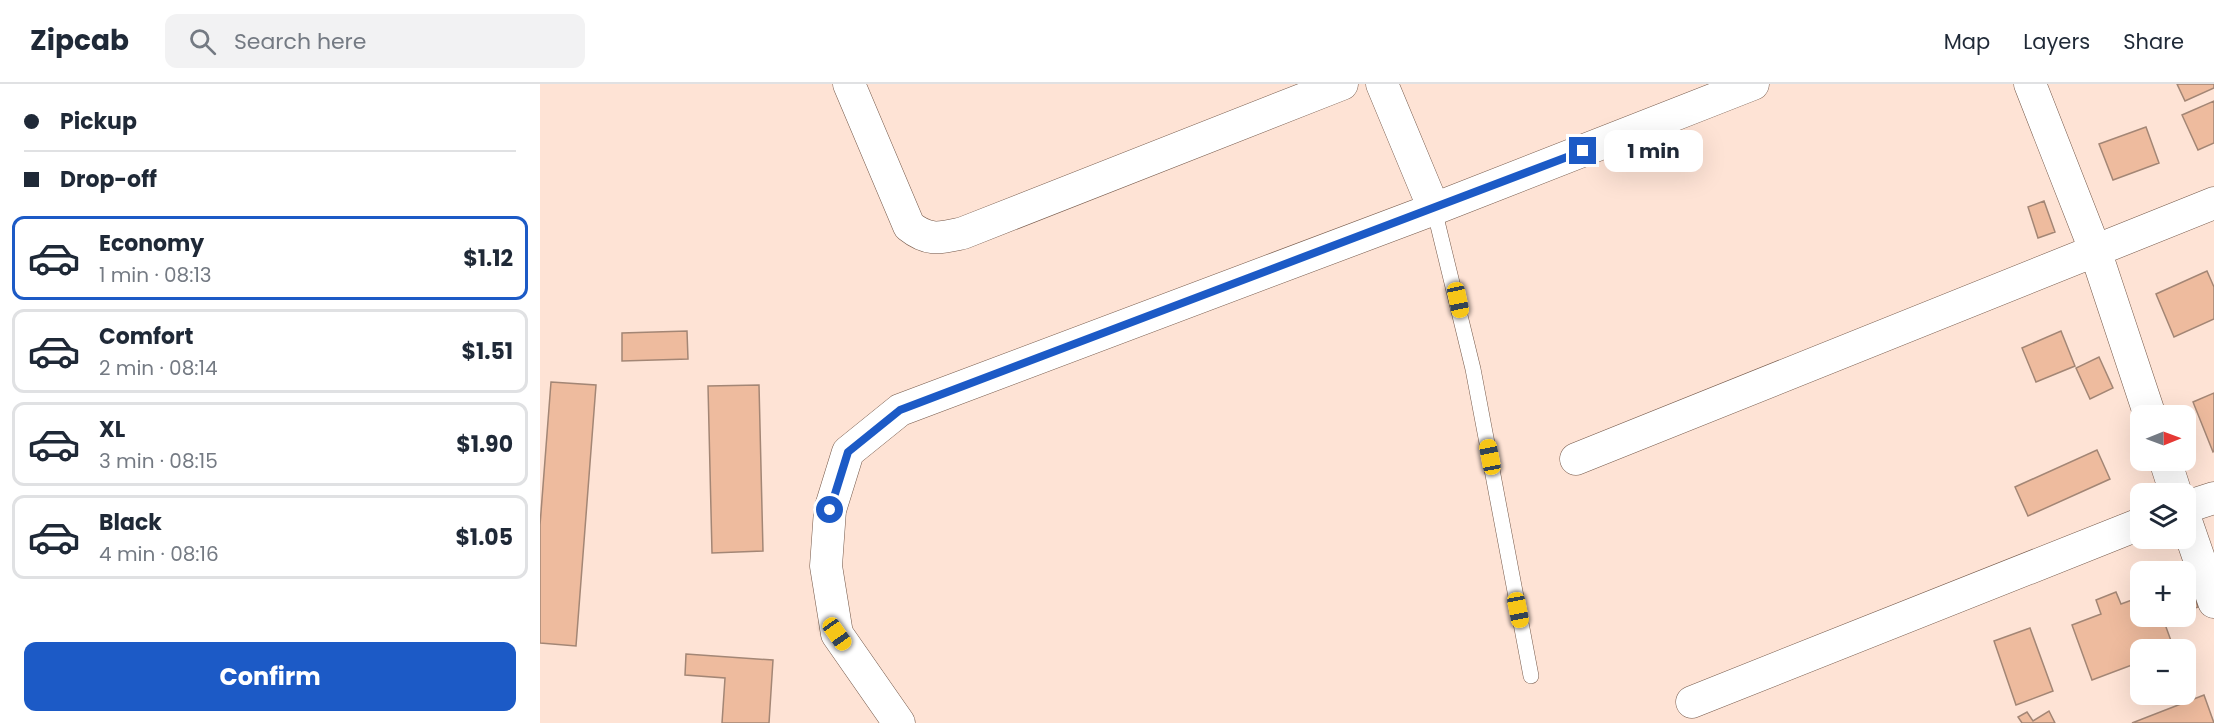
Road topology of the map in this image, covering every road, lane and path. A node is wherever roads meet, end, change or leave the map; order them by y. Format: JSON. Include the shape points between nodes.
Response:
{"nodes":[{"id":1,"x":849,"y":84,"type":"edge"},
{"id":2,"x":1342,"y":84,"type":"edge"},
{"id":3,"x":1382,"y":84,"type":"edge"},
{"id":4,"x":1753,"y":84,"type":"edge"},
{"id":5,"x":2030,"y":84,"type":"edge"},
{"id":6,"x":2214,"y":203,"type":"edge"},
{"id":7,"x":1434,"y":209,"type":"junction"},
{"id":8,"x":2095,"y":250,"type":"junction"},
{"id":9,"x":2146,"y":405,"type":"edge"},
{"id":10,"x":1576,"y":459,"type":"dead end"},
{"id":11,"x":2214,"y":498,"type":"edge"},
{"id":12,"x":2196,"y":504,"type":"edge"},
{"id":13,"x":2130,"y":528,"type":"edge"},
{"id":14,"x":2196,"y":549,"type":"edge"},
{"id":15,"x":2214,"y":602,"type":"edge"},
{"id":16,"x":1531,"y":676,"type":"dead end"},
{"id":17,"x":1692,"y":702,"type":"dead end"},
{"id":18,"x":899,"y":723,"type":"edge"}],
"edges":[{"from":1,"to":2,"type":"street","via":[[909,226],[921,236],[937,238],[963,233]]},
{"from":3,"to":7,"type":"street"},
{"from":4,"to":7,"type":"street"},
{"from":5,"to":8,"type":"street"},
{"from":6,"to":8,"type":"street"},
{"from":7,"to":16,"type":"lane","via":[[1473,369]]},
{"from":7,"to":18,"type":"street","via":[[900,410],[848,452],[830,510],[826,566],[837,634]]},
{"from":8,"to":9,"type":"street"},
{"from":8,"to":10,"type":"street"},
{"from":11,"to":12,"type":"street"},
{"from":13,"to":17,"type":"street"},
{"from":14,"to":15,"type":"street"}]}
